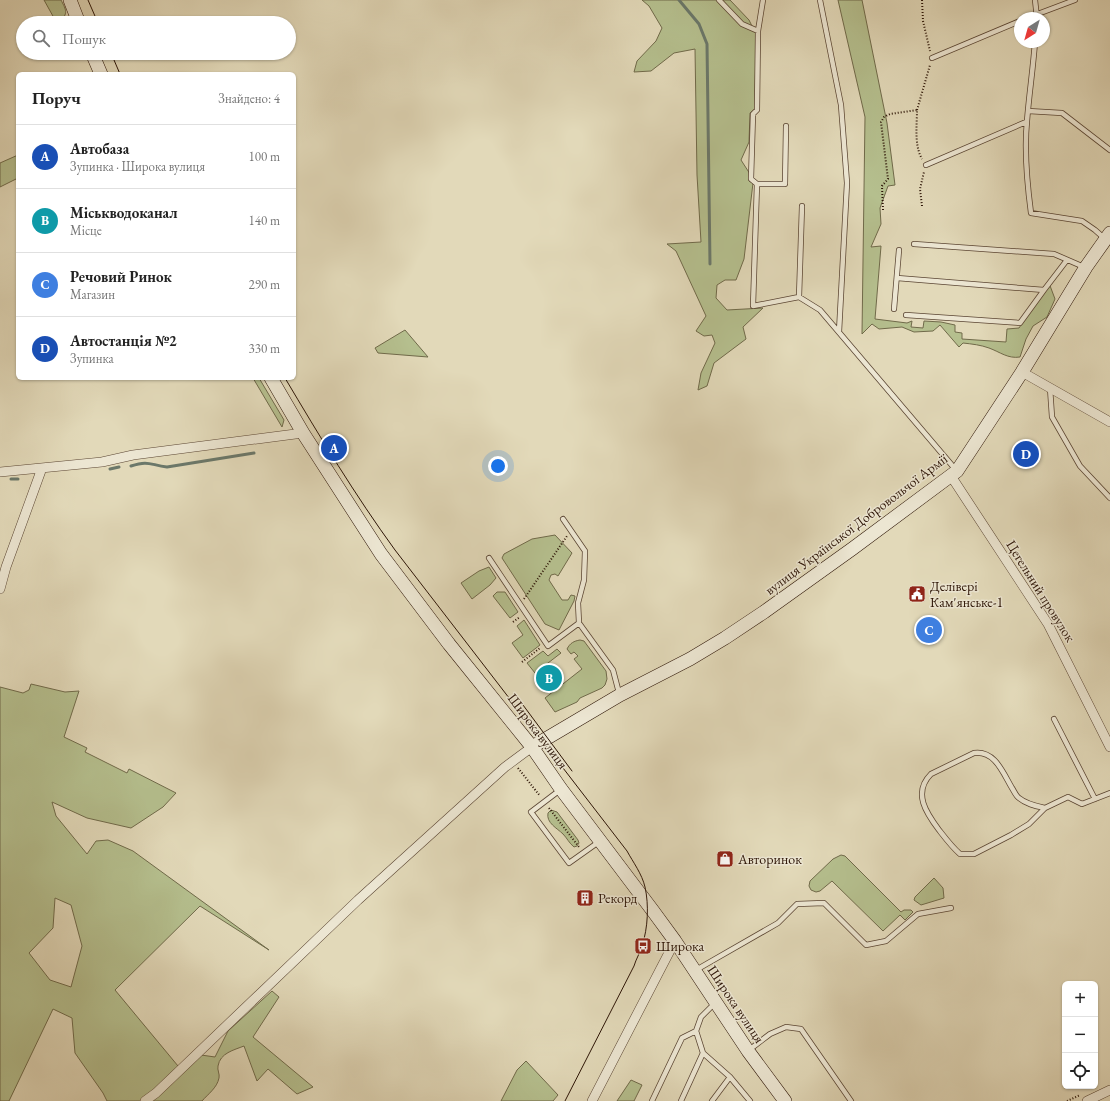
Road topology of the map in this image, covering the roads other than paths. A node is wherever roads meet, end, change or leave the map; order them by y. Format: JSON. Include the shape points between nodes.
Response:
{"nodes":[{"id":1,"x":70,"y":0,"type":"edge"},
{"id":2,"x":719,"y":0,"type":"edge"},
{"id":3,"x":763,"y":0,"type":"edge"},
{"id":4,"x":820,"y":0,"type":"edge"},
{"id":5,"x":1035,"y":0,"type":"edge"},
{"id":6,"x":1075,"y":0,"type":"edge"},
{"id":7,"x":1036,"y":12,"type":"edge"},
{"id":8,"x":1046,"y":12,"type":"edge"},
{"id":9,"x":76,"y":16,"type":"edge"},
{"id":10,"x":1014,"y":24,"type":"edge"},
{"id":11,"x":758,"y":31,"type":"junction"},
{"id":12,"x":1034,"y":48,"type":"edge"},
{"id":13,"x":932,"y":58,"type":"dead end"},
{"id":14,"x":95,"y":60,"type":"edge"},
{"id":15,"x":100,"y":72,"type":"edge"},
{"id":16,"x":1028,"y":111,"type":"junction"},
{"id":17,"x":1026,"y":122,"type":"junction"},
{"id":18,"x":786,"y":126,"type":"dead end"},
{"id":19,"x":1110,"y":150,"type":"edge"},
{"id":20,"x":926,"y":165,"type":"road end"},
{"id":21,"x":757,"y":184,"type":"junction"},
{"id":22,"x":802,"y":206,"type":"dead end"},
{"id":23,"x":1108,"y":238,"type":"edge"},
{"id":24,"x":914,"y":244,"type":"dead end"},
{"id":25,"x":899,"y":250,"type":"dead end"},
{"id":26,"x":1067,"y":260,"type":"junction"},
{"id":27,"x":1086,"y":267,"type":"junction"},
{"id":28,"x":897,"y":278,"type":"junction"},
{"id":29,"x":1044,"y":290,"type":"junction"},
{"id":30,"x":799,"y":297,"type":"junction"},
{"id":31,"x":894,"y":309,"type":"dead end"},
{"id":32,"x":906,"y":315,"type":"dead end"},
{"id":33,"x":839,"y":332,"type":"junction"},
{"id":34,"x":1022,"y":372,"type":"junction"},
{"id":35,"x":272,"y":380,"type":"edge"},
{"id":36,"x":1050,"y":388,"type":"junction"},
{"id":37,"x":1110,"y":422,"type":"edge"},
{"id":38,"x":303,"y":433,"type":"junction"},
{"id":39,"x":42,"y":468,"type":"junction"},
{"id":40,"x":0,"y":472,"type":"edge"},
{"id":41,"x":954,"y":473,"type":"junction"},
{"id":42,"x":1110,"y":498,"type":"edge"},
{"id":43,"x":563,"y":519,"type":"dead end"},
{"id":44,"x":489,"y":558,"type":"dead end"},
{"id":45,"x":0,"y":589,"type":"edge"},
{"id":46,"x":579,"y":623,"type":"junction"},
{"id":47,"x":620,"y":695,"type":"junction"},
{"id":48,"x":1054,"y":719,"type":"dead end"},
{"id":49,"x":532,"y":747,"type":"junction"},
{"id":50,"x":1110,"y":747,"type":"edge"},
{"id":51,"x":561,"y":789,"type":"junction"},
{"id":52,"x":1110,"y":793,"type":"edge"},
{"id":53,"x":1095,"y":799,"type":"junction"},
{"id":54,"x":1045,"y":808,"type":"junction"},
{"id":55,"x":600,"y":841,"type":"junction"},
{"id":56,"x":951,"y":908,"type":"dead end"},
{"id":57,"x":675,"y":941,"type":"junction"},
{"id":58,"x":695,"y":970,"type":"junction"},
{"id":59,"x":716,"y":1002,"type":"junction"},
{"id":60,"x":696,"y":1031,"type":"junction"},
{"id":61,"x":748,"y":1051,"type":"junction"},
{"id":62,"x":703,"y":1053,"type":"junction"},
{"id":63,"x":730,"y":1077,"type":"junction"},
{"id":64,"x":1110,"y":1090,"type":"edge"},
{"id":65,"x":145,"y":1101,"type":"edge"},
{"id":66,"x":592,"y":1101,"type":"edge"},
{"id":67,"x":652,"y":1101,"type":"edge"},
{"id":68,"x":681,"y":1101,"type":"edge"},
{"id":69,"x":712,"y":1101,"type":"edge"},
{"id":70,"x":750,"y":1101,"type":"edge"},
{"id":71,"x":785,"y":1101,"type":"edge"},
{"id":72,"x":851,"y":1101,"type":"edge"},
{"id":73,"x":1087,"y":1101,"type":"edge"}],
"edges":[{"from":1,"to":9,"type":"street"},
{"from":2,"to":11,"type":"lane","via":[[742,24]]},
{"from":3,"to":11,"type":"lane"},
{"from":4,"to":33,"type":"lane","via":[[841,105],[847,183]]},
{"from":5,"to":7,"type":"lane"},
{"from":6,"to":8,"type":"lane"},
{"from":10,"to":13,"type":"lane"},
{"from":11,"to":21,"type":"lane","via":[[757,110],[753,114],[752,179]]},
{"from":12,"to":16,"type":"lane"},
{"from":14,"to":15,"type":"street"},
{"from":16,"to":17,"type":"lane"},
{"from":16,"to":19,"type":"lane","via":[[1062,113]]},
{"from":17,"to":20,"type":"lane"},
{"from":17,"to":23,"type":"lane","via":[[1027,180],[1032,213],[1082,221]]},
{"from":18,"to":21,"type":"lane","via":[[785,184]]},
{"from":21,"to":30,"type":"lane","via":[[753,306]]},
{"from":22,"to":30,"type":"lane"},
{"from":23,"to":27,"type":"street","name":"вулиця Української Добровольчої Армії"},
{"from":24,"to":26,"type":"lane","via":[[1054,254]]},
{"from":25,"to":28,"type":"lane"},
{"from":26,"to":27,"type":"lane"},
{"from":26,"to":29,"type":"lane"},
{"from":27,"to":34,"type":"street","name":"вулиця Української Добровольчої Армії"},
{"from":28,"to":29,"type":"lane"},
{"from":28,"to":31,"type":"lane"},
{"from":29,"to":32,"type":"lane","via":[[1020,323]]},
{"from":30,"to":33,"type":"lane","via":[[820,310]]},
{"from":33,"to":41,"type":"lane"},
{"from":34,"to":36,"type":"street"},
{"from":34,"to":41,"type":"street","name":"вулиця Української Добровольчої Армії"},
{"from":35,"to":38,"type":"street","name":"Широка вулиця"},
{"from":36,"to":37,"type":"street"},
{"from":36,"to":42,"type":"lane","via":[[1052,417],[1080,466]]},
{"from":38,"to":39,"type":"street","via":[[133,455],[102,462]]},
{"from":38,"to":49,"type":"street","name":"Широка вулиця","via":[[381,554]]},
{"from":39,"to":40,"type":"street"},
{"from":39,"to":45,"type":"street"},
{"from":41,"to":47,"type":"street","name":"вулиця Української Добровольчої Армії","via":[[725,638]]},
{"from":41,"to":50,"type":"street","name":"Цегельний провулок","via":[[1048,624]]},
{"from":43,"to":46,"type":"lane","via":[[585,551],[584,580],[578,603]]},
{"from":44,"to":46,"type":"lane","via":[[548,646]]},
{"from":46,"to":47,"type":"lane","via":[[613,670]]},
{"from":47,"to":49,"type":"street","name":"вулиця Української Добровольчої Армії"},
{"from":48,"to":53,"type":"lane"},
{"from":49,"to":51,"type":"street","name":"Широка вулиця"},
{"from":49,"to":65,"type":"street","via":[[505,767],[358,900]]},
{"from":51,"to":55,"type":"street","name":"Широка вулиця"},
{"from":51,"to":55,"type":"lane","via":[[531,812],[569,863]]},
{"from":52,"to":53,"type":"lane"},
{"from":53,"to":54,"type":"lane","via":[[1082,804],[1068,797]]},
{"from":54,"to":54,"type":"lane","via":[[1011,835],[974,854],[960,854],[952,848],[929,816],[922,802],[922,790],[931,774],[981,752],[996,761],[1018,797]]},
{"from":55,"to":57,"type":"street","name":"Широка вулиця"},
{"from":56,"to":58,"type":"lane","via":[[918,914],[886,941],[866,945],[824,903],[797,904],[778,923]]},
{"from":57,"to":58,"type":"street","name":"Широка вулиця"},
{"from":57,"to":66,"type":"street"},
{"from":58,"to":59,"type":"street","name":"Широка вулиця"},
{"from":59,"to":60,"type":"lane","via":[[701,1017]]},
{"from":59,"to":61,"type":"street","name":"Широка вулиця"},
{"from":60,"to":62,"type":"lane"},
{"from":60,"to":67,"type":"lane","via":[[682,1038]]},
{"from":61,"to":71,"type":"street","name":"Широка вулиця"},
{"from":61,"to":72,"type":"lane","via":[[770,1034],[786,1028],[801,1029]]},
{"from":62,"to":63,"type":"lane"},
{"from":62,"to":68,"type":"lane"},
{"from":63,"to":69,"type":"lane"},
{"from":63,"to":70,"type":"lane"},
{"from":64,"to":73,"type":"street"}]}
